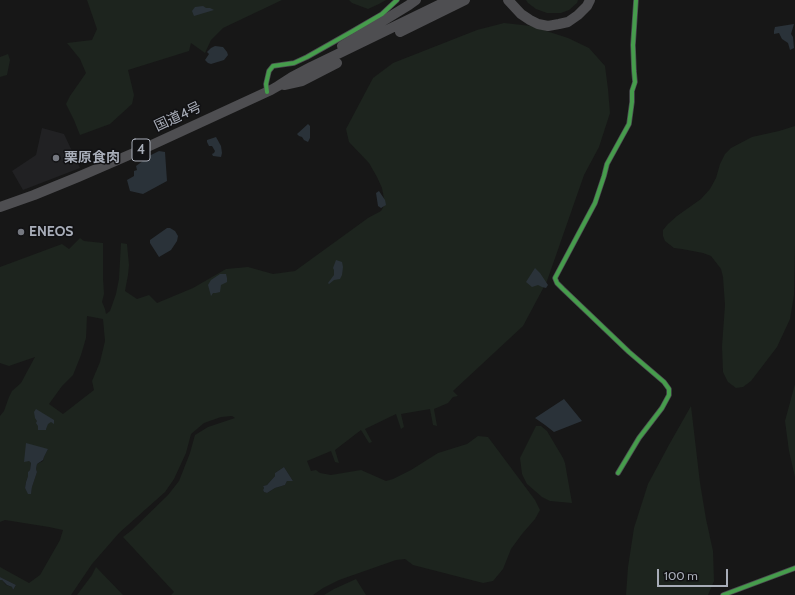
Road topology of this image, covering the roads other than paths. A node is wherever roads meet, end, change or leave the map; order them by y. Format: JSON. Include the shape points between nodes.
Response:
{"nodes":[{"id":1,"x":397,"y":0,"type":"edge"},
{"id":2,"x":416,"y":0,"type":"edge"},
{"id":3,"x":449,"y":0,"type":"edge"},
{"id":4,"x":465,"y":0,"type":"edge"},
{"id":5,"x":508,"y":0,"type":"edge"},
{"id":6,"x":514,"y":0,"type":"edge"},
{"id":7,"x":583,"y":0,"type":"edge"},
{"id":8,"x":590,"y":0,"type":"edge"},
{"id":9,"x":636,"y":0,"type":"edge"},
{"id":10,"x":310,"y":67,"type":"junction"},
{"id":11,"x":278,"y":86,"type":"junction"},
{"id":12,"x":267,"y":92,"type":"junction"},
{"id":13,"x":0,"y":207,"type":"edge"},
{"id":14,"x":618,"y":473,"type":"dead end"},
{"id":15,"x":795,"y":568,"type":"edge"},
{"id":16,"x":723,"y":595,"type":"edge"}],
"edges":[{"from":1,"to":12,"type":"street","via":[[382,14],[307,57],[294,63],[274,66],[269,71]]},
{"from":2,"to":10,"type":"highway"},
{"from":3,"to":10,"type":"highway","name":"国道4号","number":"4"},
{"from":4,"to":11,"type":"highway","name":"国道4号","number":"4","via":[[302,80]]},
{"from":5,"to":8,"type":"highway","via":[[530,20],[548,26],[568,22],[587,6]]},
{"from":6,"to":7,"type":"highway","via":[[529,13],[553,20],[570,14]]},
{"from":9,"to":14,"type":"street","via":[[635,82],[629,124],[607,164],[595,203],[555,278],[557,284],[669,389],[669,395],[662,408],[639,438]]},
{"from":10,"to":11,"type":"highway","name":"国道4号","number":"4"},
{"from":11,"to":12,"type":"highway","name":"国道4号","number":"4"},
{"from":12,"to":13,"type":"highway","name":"国道4号","number":"4","via":[[92,171]]},
{"from":15,"to":16,"type":"street"}]}
